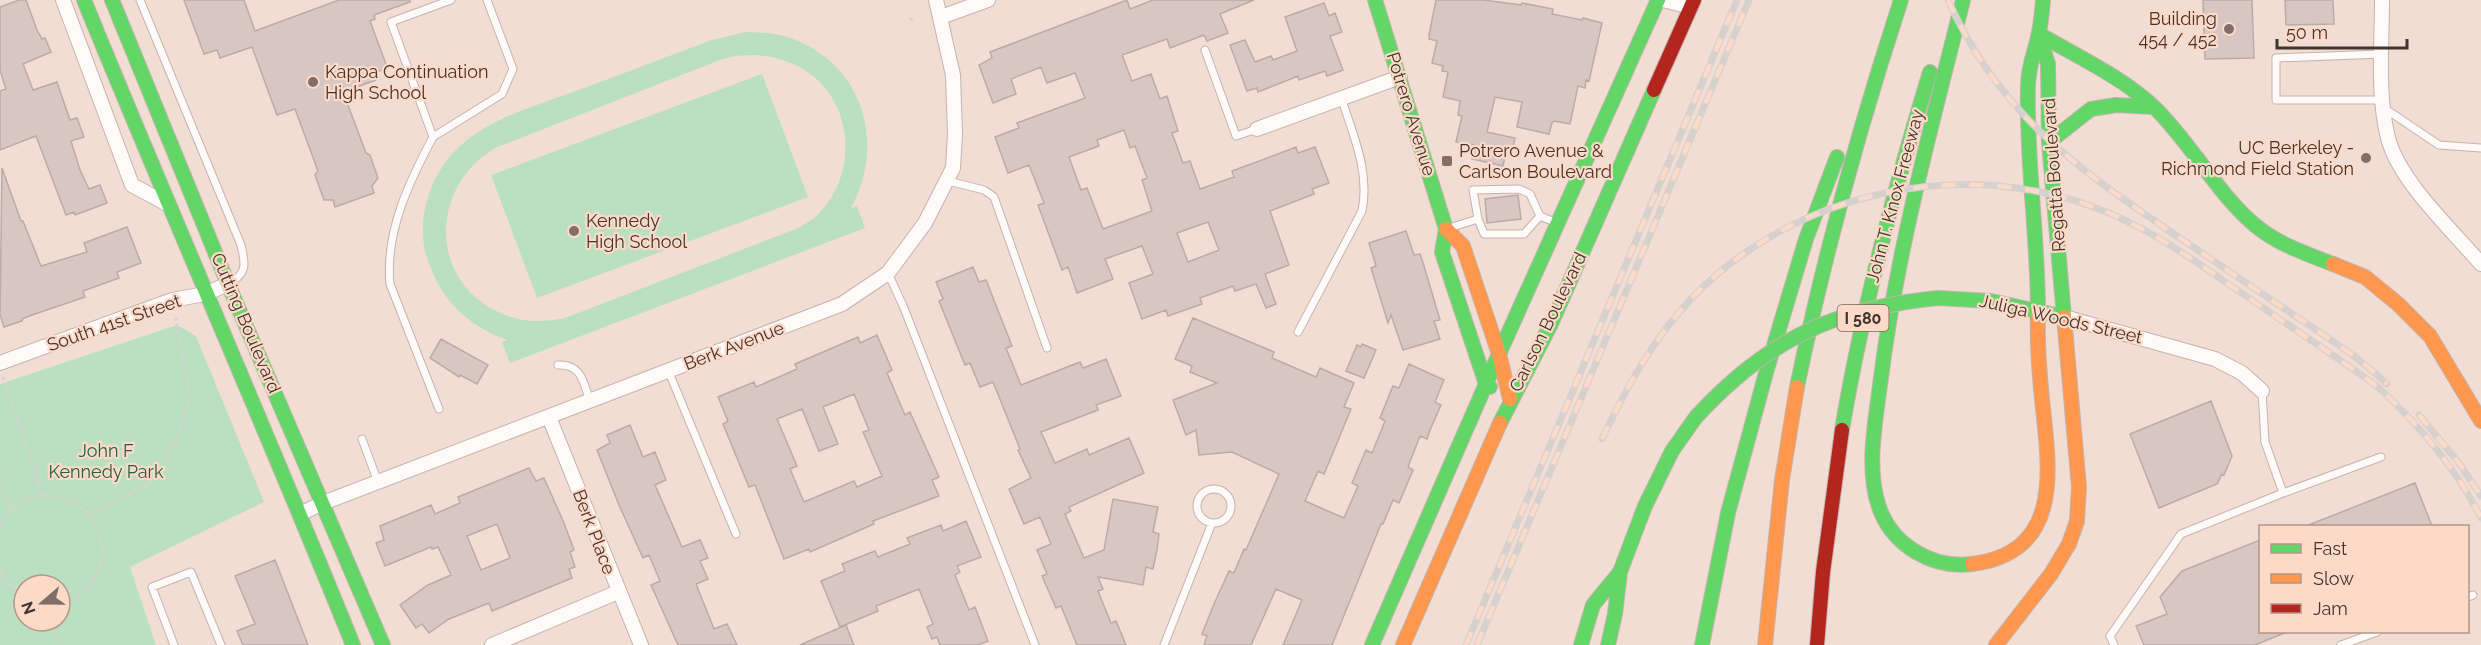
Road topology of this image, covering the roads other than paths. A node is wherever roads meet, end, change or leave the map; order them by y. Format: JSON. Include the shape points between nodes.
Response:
{"nodes":[{"id":1,"x":63,"y":0,"type":"edge"},
{"id":2,"x":84,"y":0,"type":"edge"},
{"id":3,"x":112,"y":0,"type":"edge"},
{"id":4,"x":140,"y":0,"type":"edge"},
{"id":5,"x":451,"y":0,"type":"edge"},
{"id":6,"x":488,"y":0,"type":"edge"},
{"id":7,"x":936,"y":0,"type":"edge"},
{"id":8,"x":988,"y":0,"type":"edge"},
{"id":9,"x":1375,"y":0,"type":"edge"},
{"id":10,"x":1661,"y":0,"type":"edge"},
{"id":11,"x":1901,"y":0,"type":"edge"},
{"id":12,"x":1954,"y":0,"type":"edge"},
{"id":13,"x":1963,"y":0,"type":"edge"},
{"id":14,"x":2043,"y":0,"type":"edge"},
{"id":15,"x":2382,"y":0,"type":"edge"},
{"id":16,"x":1692,"y":4,"type":"edge"},
{"id":17,"x":941,"y":17,"type":"junction"},
{"id":18,"x":2039,"y":34,"type":"junction"},
{"id":19,"x":1205,"y":50,"type":"dead end"},
{"id":20,"x":2382,"y":54,"type":"junction"},
{"id":21,"x":1880,"y":62,"type":"junction"},
{"id":22,"x":1400,"y":77,"type":"junction"},
{"id":23,"x":1341,"y":97,"type":"junction"},
{"id":24,"x":2382,"y":104,"type":"junction"},
{"id":25,"x":2154,"y":107,"type":"junction"},
{"id":26,"x":1257,"y":129,"type":"joint"},
{"id":27,"x":433,"y":137,"type":"junction"},
{"id":28,"x":2049,"y":142,"type":"junction"},
{"id":29,"x":2481,"y":148,"type":"edge"},
{"id":30,"x":948,"y":181,"type":"junction"},
{"id":31,"x":167,"y":204,"type":"junction"},
{"id":32,"x":1540,"y":216,"type":"junction"},
{"id":33,"x":1479,"y":219,"type":"junction"},
{"id":34,"x":1560,"y":224,"type":"junction"},
{"id":35,"x":1446,"y":229,"type":"junction"},
{"id":36,"x":2481,"y":264,"type":"edge"},
{"id":37,"x":888,"y":273,"type":"junction"},
{"id":38,"x":228,"y":284,"type":"junction"},
{"id":39,"x":205,"y":294,"type":"junction"},
{"id":40,"x":2038,"y":312,"type":"junction"},
{"id":41,"x":2064,"y":317,"type":"junction"},
{"id":42,"x":1298,"y":332,"type":"dead end"},
{"id":43,"x":1047,"y":348,"type":"dead end"},
{"id":44,"x":1499,"y":354,"type":"junction"},
{"id":45,"x":0,"y":363,"type":"edge"},
{"id":46,"x":558,"y":365,"type":"dead end"},
{"id":47,"x":668,"y":370,"type":"junction"},
{"id":48,"x":1485,"y":384,"type":"junction"},
{"id":49,"x":2262,"y":392,"type":"joint"},
{"id":50,"x":1510,"y":399,"type":"junction"},
{"id":51,"x":590,"y":401,"type":"junction"},
{"id":52,"x":439,"y":409,"type":"dead end"},
{"id":53,"x":549,"y":417,"type":"junction"},
{"id":54,"x":2481,"y":421,"type":"edge"},
{"id":55,"x":362,"y":439,"type":"dead end"},
{"id":56,"x":2381,"y":457,"type":"dead end"},
{"id":57,"x":378,"y":482,"type":"junction"},
{"id":58,"x":2283,"y":493,"type":"junction"},
{"id":59,"x":323,"y":503,"type":"junction"},
{"id":60,"x":300,"y":514,"type":"junction"},
{"id":61,"x":1212,"y":523,"type":"junction"},
{"id":62,"x":736,"y":534,"type":"dead end"},
{"id":63,"x":1620,"y":572,"type":"junction"},
{"id":64,"x":618,"y":592,"type":"junction"},
{"id":65,"x":2374,"y":633,"type":"edge"},
{"id":66,"x":174,"y":645,"type":"edge"},
{"id":67,"x":221,"y":645,"type":"edge"},
{"id":68,"x":352,"y":645,"type":"edge"},
{"id":69,"x":382,"y":645,"type":"edge"},
{"id":70,"x":492,"y":645,"type":"edge"},
{"id":71,"x":641,"y":645,"type":"edge"},
{"id":72,"x":1035,"y":645,"type":"edge"},
{"id":73,"x":1164,"y":645,"type":"edge"},
{"id":74,"x":1372,"y":645,"type":"edge"},
{"id":75,"x":1403,"y":645,"type":"edge"},
{"id":76,"x":1581,"y":645,"type":"edge"},
{"id":77,"x":1608,"y":645,"type":"edge"},
{"id":78,"x":1702,"y":645,"type":"edge"},
{"id":79,"x":1765,"y":645,"type":"edge"},
{"id":80,"x":1817,"y":645,"type":"edge"},
{"id":81,"x":1996,"y":645,"type":"edge"},
{"id":82,"x":2114,"y":645,"type":"edge"},
{"id":83,"x":2341,"y":645,"type":"edge"}],
"edges":[{"from":1,"to":31,"type":"street","via":[[132,185]]},
{"from":2,"to":31,"type":"main road","name":"Cutting Boulevard"},
{"from":3,"to":38,"type":"main road","name":"Cutting Boulevard"},
{"from":4,"to":38,"type":"lane","via":[[242,245],[245,265],[240,276]]},
{"from":5,"to":27,"type":"lane","via":[[391,22]]},
{"from":6,"to":27,"type":"lane","via":[[513,69],[502,94]]},
{"from":7,"to":17,"type":"street","name":"Berk Avenue"},
{"from":8,"to":17,"type":"street"},
{"from":9,"to":22,"type":"main road","name":"Potrero Avenue"},
{"from":10,"to":16,"type":"street"},
{"from":10,"to":34,"type":"main road","name":"Carlson Boulevard"},
{"from":11,"to":21,"type":"main road","number":"I 580"},
{"from":12,"to":80,"type":"main road","name":"John T. Knox Freeway","number":"I 580","via":[[1904,157],[1860,334],[1835,476]]},
{"from":13,"to":40,"type":"main road","name":"Regatta Boulevard","via":[[1897,271],[1875,431],[1874,484],[1880,511],[1893,534],[1927,558],[1954,565],[1996,558],[2020,545],[2044,512],[2049,467],[2038,361]]},
{"from":14,"to":18,"type":"main road"},
{"from":15,"to":20,"type":"street"},
{"from":16,"to":50,"type":"main road","name":"Carlson Boulevard","via":[[1551,324]]},
{"from":17,"to":30,"type":"street","name":"Berk Avenue","via":[[953,75],[955,134]]},
{"from":18,"to":25,"type":"main road","via":[[2126,85]]},
{"from":18,"to":28,"type":"main road","name":"Regatta Boulevard","via":[[2048,64]]},
{"from":18,"to":40,"type":"main road","name":"Regatta Boulevard","via":[[2029,67],[2027,104]]},
{"from":19,"to":26,"type":"lane","via":[[1236,136]]},
{"from":20,"to":24,"type":"street"},
{"from":20,"to":24,"type":"lane","via":[[2276,58],[2276,100]]},
{"from":21,"to":78,"type":"main road","via":[[1827,180],[1799,261],[1728,513]]},
{"from":21,"to":79,"type":"main road","number":"I 580","via":[[1843,182],[1808,323],[1783,474]]},
{"from":22,"to":23,"type":"street"},
{"from":22,"to":35,"type":"main road","name":"Potrero Avenue"},
{"from":23,"to":26,"type":"street"},
{"from":23,"to":42,"type":"lane","via":[[1364,170],[1366,191],[1362,211]]},
{"from":24,"to":29,"type":"lane","via":[[2439,145]]},
{"from":24,"to":36,"type":"street","via":[[2388,140],[2398,162],[2418,193]]},
{"from":25,"to":28,"type":"main road","via":[[2116,105],[2091,109]]},
{"from":25,"to":54,"type":"main road","via":[[2256,226],[2287,246],[2365,277],[2398,304],[2430,336]]},
{"from":27,"to":52,"type":"lane","via":[[403,200],[388,262],[390,284]]},
{"from":28,"to":41,"type":"main road","name":"Regatta Boulevard"},
{"from":30,"to":37,"type":"street","name":"Berk Avenue","via":[[925,223]]},
{"from":30,"to":43,"type":"lane","via":[[984,190],[994,198]]},
{"from":31,"to":39,"type":"main road","name":"Cutting Boulevard"},
{"from":32,"to":33,"type":"lane","via":[[1524,234],[1484,234]]},
{"from":32,"to":33,"type":"lane","via":[[1530,194],[1519,189],[1473,190]]},
{"from":32,"to":34,"type":"lane"},
{"from":33,"to":35,"type":"lane"},
{"from":34,"to":44,"type":"main road","name":"Carlson Boulevard"},
{"from":35,"to":44,"type":"main road","name":"Potrero Avenue","via":[[1463,246]]},
{"from":35,"to":48,"type":"main road","name":"Potrero Avenue","via":[[1442,252]]},
{"from":37,"to":47,"type":"street","name":"Berk Avenue","via":[[842,304]]},
{"from":37,"to":72,"type":"lane"},
{"from":38,"to":39,"type":"street","name":"South 41st Street"},
{"from":38,"to":59,"type":"main road","name":"Cutting Boulevard"},
{"from":39,"to":45,"type":"street","name":"South 41st Street","via":[[172,300]]},
{"from":39,"to":60,"type":"main road","name":"Cutting Boulevard"},
{"from":40,"to":41,"type":"main road","name":"Juliga Woods Street"},
{"from":40,"to":63,"type":"main road","name":"Juliga Woods Street","bridge":true,"via":[[1991,301],[1900,301],[1839,316],[1798,333],[1745,367],[1696,417],[1657,479]]},
{"from":41,"to":49,"type":"street","name":"Juliga Woods Street","via":[[2215,359],[2242,373]]},
{"from":41,"to":81,"type":"main road","name":"Regatta Boulevard","via":[[2079,487],[2077,521],[2051,574]]},
{"from":44,"to":48,"type":"main road","name":"Carlson Boulevard"},
{"from":44,"to":50,"type":"main road","name":"Potrero Avenue"},
{"from":46,"to":51,"type":"lane","via":[[576,369]]},
{"from":47,"to":51,"type":"street","name":"Berk Avenue"},
{"from":47,"to":62,"type":"lane"},
{"from":48,"to":50,"type":"main road"},
{"from":48,"to":74,"type":"main road","name":"Carlson Boulevard"},
{"from":49,"to":58,"type":"lane","via":[[2265,441]]},
{"from":50,"to":75,"type":"main road","name":"Carlson Boulevard"},
{"from":51,"to":53,"type":"street","name":"Berk Avenue"},
{"from":53,"to":57,"type":"street","name":"Berk Avenue"},
{"from":53,"to":64,"type":"street","name":"Berk Place"},
{"from":55,"to":57,"type":"lane"},
{"from":56,"to":58,"type":"lane"},
{"from":57,"to":59,"type":"street","name":"Berk Avenue"},
{"from":58,"to":82,"type":"lane","via":[[2181,534],[2110,636]]},
{"from":59,"to":60,"type":"street","name":"Berk Avenue"},
{"from":59,"to":69,"type":"main road","name":"Cutting Boulevard"},
{"from":60,"to":68,"type":"main road","name":"Cutting Boulevard"},
{"from":61,"to":61,"type":"lane","via":[[1199,515],[1197,504],[1202,494],[1213,489],[1223,492],[1231,506],[1224,520]]},
{"from":61,"to":73,"type":"lane"},
{"from":63,"to":76,"type":"main road","name":"Juliga Woods Street","via":[[1593,605]]},
{"from":63,"to":77,"type":"main road","name":"Juliga Woods Street"},
{"from":64,"to":70,"type":"street"},
{"from":64,"to":71,"type":"street","name":"Berk Place"},
{"from":65,"to":83,"type":"lane"},
{"from":66,"to":67,"type":"lane","via":[[152,586],[191,572]]}]}
